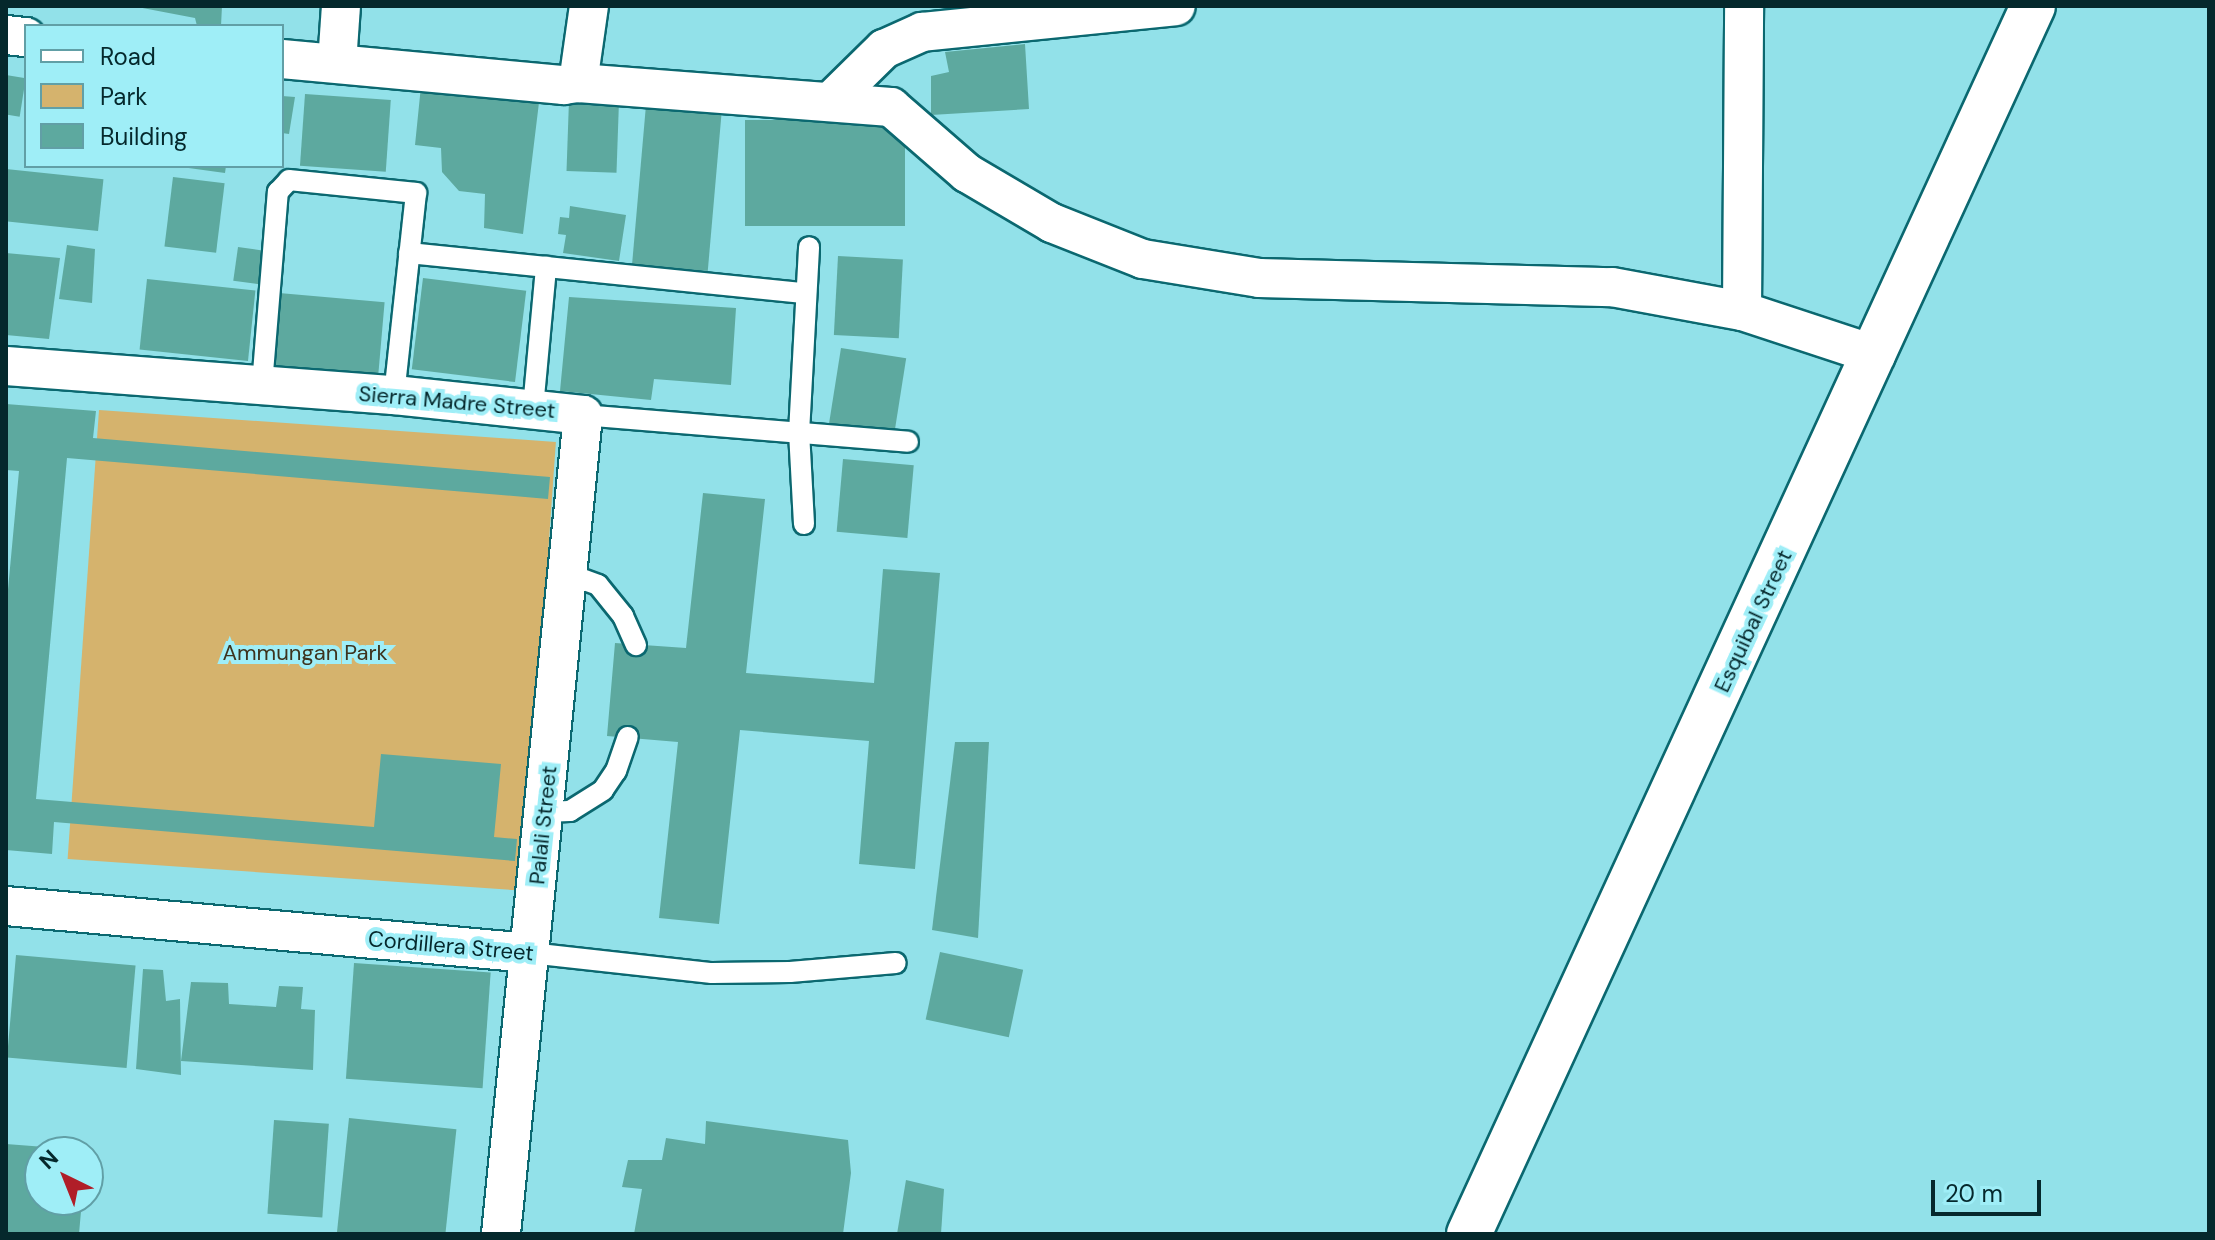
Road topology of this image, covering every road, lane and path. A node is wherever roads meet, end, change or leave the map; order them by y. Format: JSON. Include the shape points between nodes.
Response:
{"nodes":[{"id":1,"x":341,"y":6,"type":"edge"},
{"id":2,"x":589,"y":6,"type":"edge"},
{"id":3,"x":1176,"y":6,"type":"edge"},
{"id":4,"x":1744,"y":6,"type":"edge"},
{"id":5,"x":2033,"y":6,"type":"edge"},
{"id":6,"x":284,"y":59,"type":"edge"},
{"id":7,"x":337,"y":63,"type":"junction"},
{"id":8,"x":578,"y":83,"type":"junction"},
{"id":9,"x":830,"y":102,"type":"junction"},
{"id":10,"x":809,"y":247,"type":"dead end"},
{"id":11,"x":409,"y":253,"type":"junction"},
{"id":12,"x":546,"y":267,"type":"junction"},
{"id":13,"x":806,"y":293,"type":"junction"},
{"id":14,"x":1742,"y":311,"type":"junction"},
{"id":15,"x":1876,"y":355,"type":"junction"},
{"id":16,"x":6,"y":366,"type":"edge"},
{"id":17,"x":262,"y":385,"type":"junction"},
{"id":18,"x":394,"y":395,"type":"junction"},
{"id":19,"x":533,"y":408,"type":"junction"},
{"id":20,"x":583,"y":415,"type":"junction"},
{"id":21,"x":799,"y":433,"type":"junction"},
{"id":22,"x":908,"y":442,"type":"dead end"},
{"id":23,"x":804,"y":524,"type":"dead end"},
{"id":24,"x":568,"y":574,"type":"junction"},
{"id":25,"x":636,"y":645,"type":"dead end"},
{"id":26,"x":628,"y":737,"type":"dead end"},
{"id":27,"x":544,"y":812,"type":"junction"},
{"id":28,"x":6,"y":906,"type":"edge"},
{"id":29,"x":530,"y":953,"type":"junction"},
{"id":30,"x":896,"y":963,"type":"dead end"},
{"id":31,"x":501,"y":1234,"type":"edge"},
{"id":32,"x":1469,"y":1234,"type":"edge"}],
"edges":[{"from":1,"to":7,"type":"street"},
{"from":2,"to":8,"type":"street"},
{"from":3,"to":9,"type":"street","via":[[922,32],[884,49]]},
{"from":4,"to":14,"type":"street"},
{"from":5,"to":15,"type":"street","name":"Esquibal Street"},
{"from":6,"to":7,"type":"street"},
{"from":7,"to":8,"type":"street"},
{"from":8,"to":9,"type":"street"},
{"from":9,"to":14,"type":"street","via":[[891,107],[967,173],[1052,223],[1143,259],[1259,278],[1612,287]]},
{"from":10,"to":13,"type":"lane"},
{"from":11,"to":12,"type":"lane"},
{"from":11,"to":17,"type":"lane","via":[[416,193],[289,180],[282,184]]},
{"from":11,"to":18,"type":"lane"},
{"from":12,"to":13,"type":"lane"},
{"from":12,"to":19,"type":"lane"},
{"from":13,"to":21,"type":"lane"},
{"from":14,"to":15,"type":"street"},
{"from":15,"to":32,"type":"street","name":"Esquibal Street"},
{"from":16,"to":17,"type":"street","name":"Sierra Madre Street"},
{"from":17,"to":18,"type":"street","name":"Sierra Madre Street"},
{"from":18,"to":19,"type":"street","name":"Sierra Madre Street"},
{"from":19,"to":20,"type":"street","name":"Sierra Madre Street"},
{"from":20,"to":21,"type":"lane","name":"Sierra Madre Street"},
{"from":20,"to":24,"type":"street","name":"Palali Street"},
{"from":21,"to":22,"type":"lane","name":"Sierra Madre Street"},
{"from":21,"to":23,"type":"lane"},
{"from":24,"to":25,"type":"lane","via":[[598,585],[623,616]]},
{"from":24,"to":27,"type":"street","name":"Palali Street"},
{"from":26,"to":27,"type":"lane","via":[[603,790],[570,811]]},
{"from":27,"to":29,"type":"street","name":"Palali Street"},
{"from":28,"to":29,"type":"street","name":"Cordillera Street"},
{"from":29,"to":30,"type":"lane","name":"Cordillera Street","via":[[712,973]]},
{"from":29,"to":31,"type":"street","name":"Palali Street"}]}
